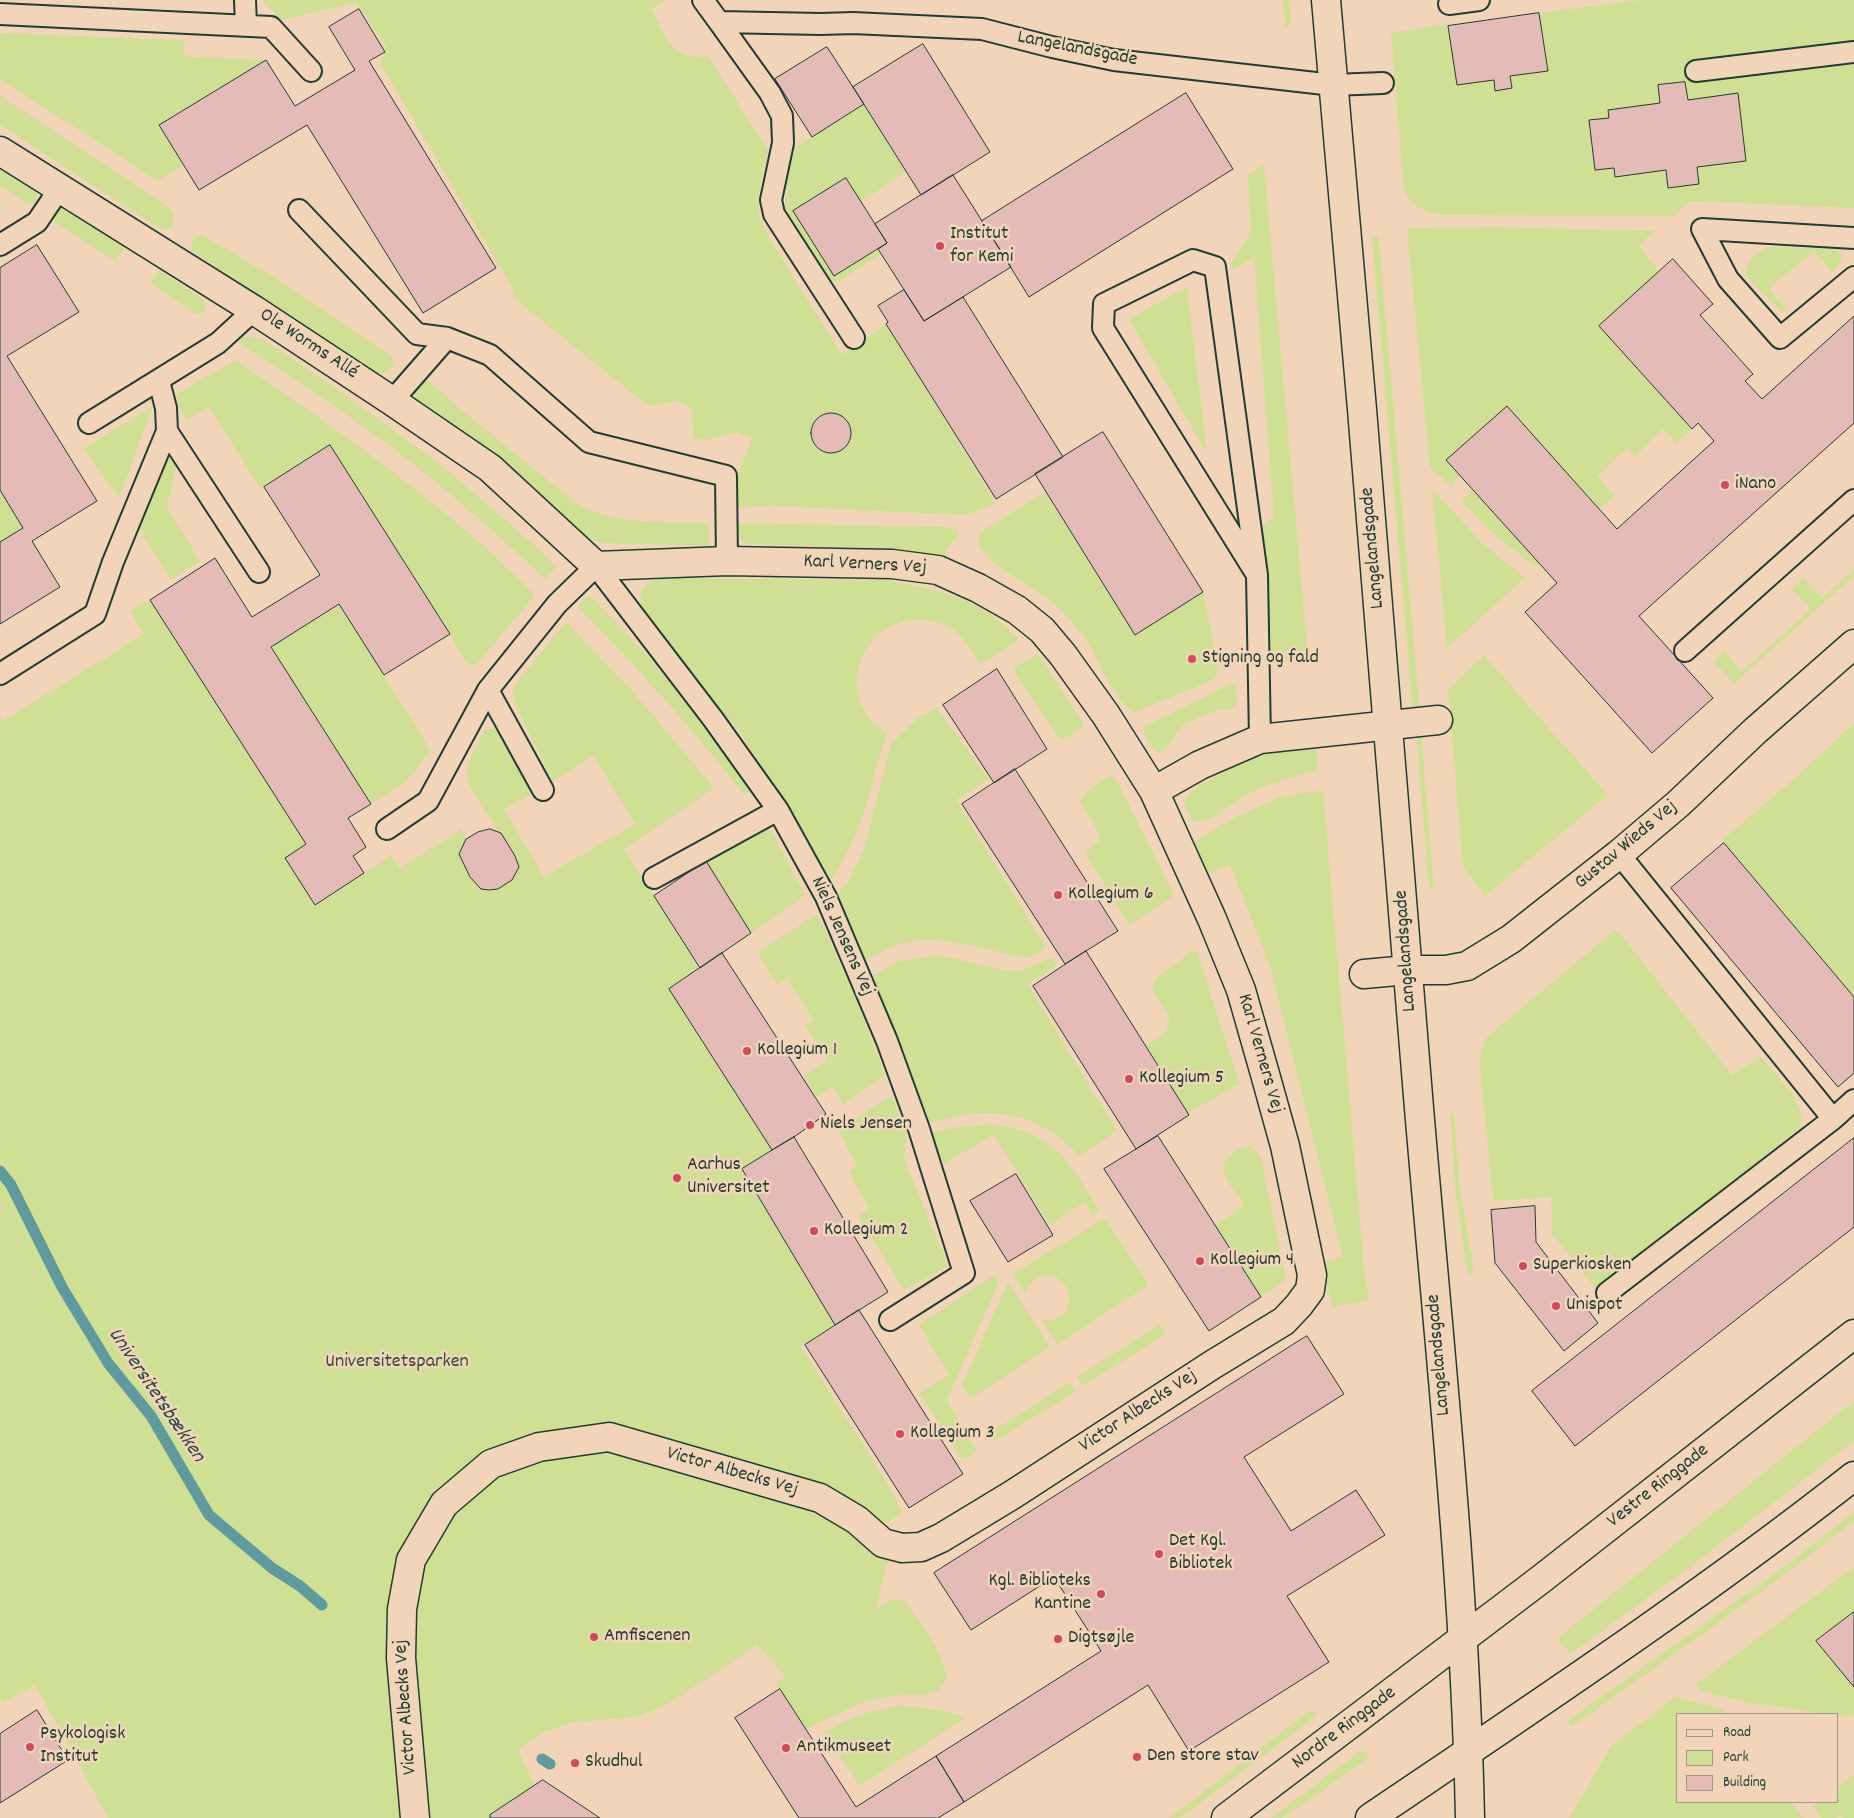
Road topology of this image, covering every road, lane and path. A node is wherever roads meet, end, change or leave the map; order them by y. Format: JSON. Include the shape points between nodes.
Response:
{"nodes":[{"id":1,"x":245,"y":0,"type":"edge"},
{"id":2,"x":703,"y":0,"type":"edge"},
{"id":3,"x":1326,"y":0,"type":"edge"},
{"id":4,"x":1479,"y":0,"type":"edge"},
{"id":5,"x":1449,"y":4,"type":"dead end"},
{"id":6,"x":0,"y":14,"type":"edge"},
{"id":7,"x":719,"y":22,"type":"junction"},
{"id":8,"x":246,"y":25,"type":"junction"},
{"id":9,"x":1854,"y":52,"type":"edge"},
{"id":10,"x":311,"y":71,"type":"dead end"},
{"id":11,"x":1696,"y":71,"type":"dead end"},
{"id":12,"x":1383,"y":83,"type":"dead end"},
{"id":13,"x":1333,"y":85,"type":"junction"},
{"id":14,"x":0,"y":151,"type":"edge"},
{"id":15,"x":60,"y":188,"type":"junction"},
{"id":16,"x":299,"y":210,"type":"dead end"},
{"id":17,"x":1854,"y":238,"type":"edge"},
{"id":18,"x":0,"y":245,"type":"edge"},
{"id":19,"x":1854,"y":277,"type":"edge"},
{"id":20,"x":254,"y":310,"type":"junction"},
{"id":21,"x":447,"y":338,"type":"junction"},
{"id":22,"x":854,"y":338,"type":"dead end"},
{"id":23,"x":159,"y":381,"type":"junction"},
{"id":24,"x":392,"y":401,"type":"junction"},
{"id":25,"x":88,"y":424,"type":"dead end"},
{"id":26,"x":166,"y":431,"type":"junction"},
{"id":27,"x":1854,"y":500,"type":"edge"},
{"id":28,"x":727,"y":561,"type":"junction"},
{"id":29,"x":596,"y":566,"type":"junction"},
{"id":30,"x":259,"y":572,"type":"dead end"},
{"id":31,"x":1257,"y":575,"type":"junction"},
{"id":32,"x":1854,"y":644,"type":"edge"},
{"id":33,"x":1685,"y":651,"type":"dead end"},
{"id":34,"x":0,"y":674,"type":"edge"},
{"id":35,"x":488,"y":690,"type":"junction"},
{"id":36,"x":1438,"y":720,"type":"dead end"},
{"id":37,"x":1389,"y":725,"type":"junction"},
{"id":38,"x":1260,"y":739,"type":"junction"},
{"id":39,"x":543,"y":790,"type":"dead end"},
{"id":40,"x":1154,"y":791,"type":"junction"},
{"id":41,"x":778,"y":810,"type":"junction"},
{"id":42,"x":387,"y":829,"type":"dead end"},
{"id":43,"x":1619,"y":854,"type":"junction"},
{"id":44,"x":654,"y":878,"type":"dead end"},
{"id":45,"x":1408,"y":970,"type":"junction"},
{"id":46,"x":1364,"y":974,"type":"dead end"},
{"id":47,"x":1854,"y":1100,"type":"edge"},
{"id":48,"x":1833,"y":1119,"type":"junction"},
{"id":49,"x":1607,"y":1293,"type":"dead end"},
{"id":50,"x":890,"y":1320,"type":"dead end"},
{"id":51,"x":1284,"y":1321,"type":"joint"},
{"id":52,"x":1854,"y":1334,"type":"edge"},
{"id":53,"x":1854,"y":1476,"type":"edge"},
{"id":54,"x":1463,"y":1638,"type":"junction"},
{"id":55,"x":1469,"y":1752,"type":"junction"},
{"id":56,"x":415,"y":1818,"type":"edge"},
{"id":57,"x":1226,"y":1818,"type":"edge"},
{"id":58,"x":1370,"y":1818,"type":"edge"},
{"id":59,"x":1470,"y":1818,"type":"edge"}],
"edges":[{"from":1,"to":8,"type":"lane"},
{"from":2,"to":7,"type":"lane"},
{"from":3,"to":13,"type":"street","name":"Langelandsgade"},
{"from":4,"to":5,"type":"lane"},
{"from":6,"to":8,"type":"lane"},
{"from":7,"to":13,"type":"lane","name":"Langelandsgade","via":[[853,23],[982,29],[1114,60]]},
{"from":7,"to":22,"type":"lane","via":[[770,93],[782,116],[783,143],[771,200],[774,214]]},
{"from":8,"to":10,"type":"lane","via":[[271,26]]},
{"from":9,"to":11,"type":"lane"},
{"from":12,"to":13,"type":"lane","name":"Langelandsgade"},
{"from":13,"to":37,"type":"street","name":"Langelandsgade"},
{"from":14,"to":15,"type":"street","name":"Ole Worms Allé"},
{"from":15,"to":18,"type":"lane","via":[[37,222]]},
{"from":15,"to":20,"type":"street","name":"Ole Worms Allé"},
{"from":16,"to":21,"type":"lane","via":[[417,334]]},
{"from":17,"to":19,"type":"lane","via":[[1702,229],[1728,280],[1780,338]]},
{"from":20,"to":23,"type":"lane","via":[[218,343]]},
{"from":20,"to":24,"type":"street","name":"Ole Worms Allé"},
{"from":21,"to":24,"type":"lane"},
{"from":21,"to":28,"type":"lane","via":[[490,356],[589,442],[726,476]]},
{"from":23,"to":25,"type":"lane"},
{"from":23,"to":26,"type":"lane","via":[[166,408]]},
{"from":24,"to":29,"type":"street","name":"Ole Worms Allé","via":[[490,468]]},
{"from":26,"to":30,"type":"lane"},
{"from":26,"to":34,"type":"lane","via":[[113,562],[96,614]]},
{"from":27,"to":33,"type":"lane"},
{"from":28,"to":29,"type":"street","name":"Karl Verners Vej"},
{"from":28,"to":40,"type":"street","name":"Karl Verners Vej","via":[[892,564],[938,570],[978,588],[1017,610],[1047,636],[1106,715]]},
{"from":29,"to":35,"type":"lane","via":[[557,604]]},
{"from":29,"to":41,"type":"lane","name":"Niels Jensens Vej"},
{"from":31,"to":31,"type":"lane","via":[[1215,267],[1193,260],[1104,304],[1103,328]]},
{"from":31,"to":38,"type":"lane"},
{"from":32,"to":43,"type":"street","name":"Gustav Wieds Vej"},
{"from":35,"to":39,"type":"lane"},
{"from":35,"to":42,"type":"lane","via":[[428,801]]},
{"from":36,"to":37,"type":"street"},
{"from":37,"to":38,"type":"street"},
{"from":37,"to":45,"type":"street","name":"Langelandsgade"},
{"from":38,"to":40,"type":"street","via":[[1200,765]]},
{"from":40,"to":51,"type":"street","name":"Karl Verners Vej","via":[[1241,990],[1285,1146],[1312,1275],[1310,1290]]},
{"from":41,"to":44,"type":"lane"},
{"from":41,"to":50,"type":"lane","name":"Niels Jensens Vej","via":[[826,897],[887,1041],[919,1129],[964,1273]]},
{"from":43,"to":45,"type":"street","name":"Gustav Wieds Vej","via":[[1511,939],[1467,966],[1446,970]]},
{"from":43,"to":48,"type":"lane"},
{"from":45,"to":46,"type":"street","name":"Gustav Wieds Vej"},
{"from":45,"to":54,"type":"street","name":"Langelandsgade"},
{"from":47,"to":48,"type":"lane"},
{"from":48,"to":49,"type":"lane"},
{"from":51,"to":56,"type":"street","name":"Victor Albecks Vej","via":[[1012,1495],[921,1547],[902,1548],[882,1543],[857,1520],[820,1498],[608,1437],[539,1447],[491,1464],[444,1504],[411,1560],[402,1609],[401,1658]]},
{"from":52,"to":54,"type":"street","name":"Vestre Ringgade"},
{"from":53,"to":55,"type":"street","via":[[1646,1631]]},
{"from":54,"to":55,"type":"street","name":"Langelandsgade"},
{"from":54,"to":57,"type":"street","name":"Nordre Ringgade"},
{"from":55,"to":58,"type":"street"},
{"from":55,"to":59,"type":"street","name":"Langelandsgade"}]}
